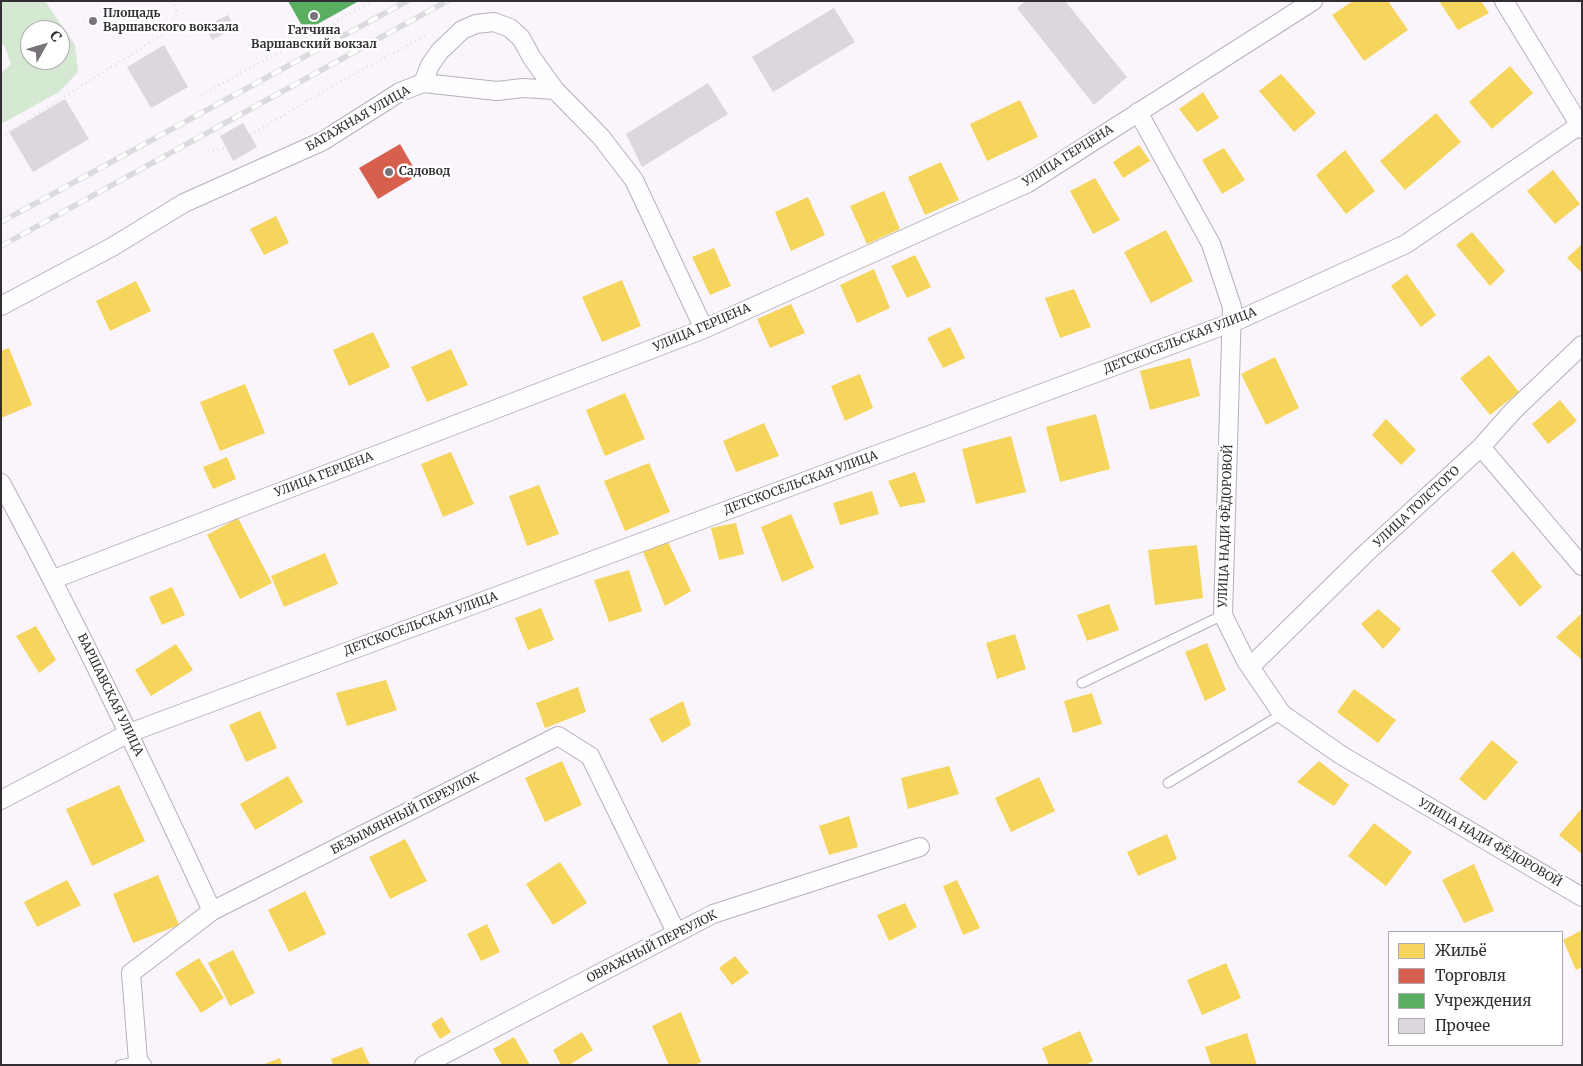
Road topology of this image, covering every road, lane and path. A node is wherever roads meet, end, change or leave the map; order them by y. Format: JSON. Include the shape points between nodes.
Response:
{"nodes":[{"id":1,"x":174,"y":1,"type":"edge"},
{"id":2,"x":373,"y":1,"type":"edge"},
{"id":3,"x":1313,"y":1,"type":"edge"},
{"id":4,"x":1504,"y":1,"type":"edge"},
{"id":5,"x":430,"y":33,"type":"dead end"},
{"id":6,"x":532,"y":58,"type":"junction"},
{"id":7,"x":423,"y":83,"type":"junction"},
{"id":8,"x":523,"y":88,"type":"junction"},
{"id":9,"x":555,"y":90,"type":"junction"},
{"id":10,"x":201,"y":95,"type":"dead end"},
{"id":11,"x":1138,"y":112,"type":"junction"},
{"id":12,"x":1581,"y":127,"type":"edge"},
{"id":13,"x":250,"y":135,"type":"dead end"},
{"id":14,"x":1,"y":137,"type":"edge"},
{"id":15,"x":226,"y":148,"type":"dead end"},
{"id":16,"x":208,"y":151,"type":"dead end"},
{"id":17,"x":1,"y":306,"type":"edge"},
{"id":18,"x":1232,"y":322,"type":"junction"},
{"id":19,"x":704,"y":329,"type":"junction"},
{"id":20,"x":1582,"y":345,"type":"edge"},
{"id":21,"x":1481,"y":447,"type":"junction"},
{"id":22,"x":1,"y":483,"type":"edge"},
{"id":23,"x":1582,"y":566,"type":"edge"},
{"id":24,"x":54,"y":580,"type":"junction"},
{"id":25,"x":1223,"y":615,"type":"junction"},
{"id":26,"x":1250,"y":667,"type":"junction"},
{"id":27,"x":1082,"y":683,"type":"dead end"},
{"id":28,"x":1282,"y":714,"type":"junction"},
{"id":29,"x":129,"y":733,"type":"junction"},
{"id":30,"x":1168,"y":783,"type":"dead end"},
{"id":31,"x":1,"y":800,"type":"edge"},
{"id":32,"x":920,"y":847,"type":"dead end"},
{"id":33,"x":1582,"y":897,"type":"edge"},
{"id":34,"x":212,"y":911,"type":"junction"},
{"id":35,"x":676,"y":932,"type":"junction"},
{"id":36,"x":140,"y":1063,"type":"edge"},
{"id":37,"x":120,"y":1065,"type":"edge"},
{"id":38,"x":424,"y":1065,"type":"edge"}],
"edges":[{"from":1,"to":14,"type":"path","via":[[177,13],[165,33]]},
{"from":2,"to":10,"type":"path"},
{"from":3,"to":11,"type":"street","name":"УЛИЦА ГЕРЦЕНА"},
{"from":4,"to":12,"type":"street"},
{"from":5,"to":13,"type":"path"},
{"from":6,"to":7,"type":"street","name":"БАГАЖНАЯ УЛИЦА","via":[[521,38],[510,28],[494,22],[476,24],[462,30],[440,50]]},
{"from":6,"to":8,"type":"street","via":[[529,78]]},
{"from":6,"to":9,"type":"street","name":"БАГАЖНАЯ УЛИЦА"},
{"from":7,"to":8,"type":"street","via":[[497,91]]},
{"from":7,"to":17,"type":"street","name":"БАГАЖНАЯ УЛИЦА","via":[[400,92],[323,141],[184,202],[112,247]]},
{"from":8,"to":9,"type":"street"},
{"from":9,"to":19,"type":"street","name":"БАГАЖНАЯ УЛИЦА","via":[[601,137],[634,180]]},
{"from":11,"to":18,"type":"street","name":"УЛИЦА НАДИ ФЁДОРОВОЙ","via":[[1211,244],[1232,306]]},
{"from":11,"to":19,"type":"street","name":"УЛИЦА ГЕРЦЕНА","via":[[1028,182]]},
{"from":12,"to":18,"type":"street","name":"ДЕТСКОСЕЛЬСКАЯ УЛИЦА","via":[[1406,244]]},
{"from":15,"to":16,"type":"path"},
{"from":18,"to":25,"type":"street","name":"УЛИЦА НАДИ ФЁДОРОВОЙ"},
{"from":18,"to":29,"type":"street","name":"ДЕТСКОСЕЛЬСКАЯ УЛИЦА"},
{"from":19,"to":24,"type":"street","name":"УЛИЦА ГЕРЦЕНА"},
{"from":20,"to":21,"type":"street","name":"УЛИЦА ТОЛСТОГО","via":[[1513,411]]},
{"from":21,"to":23,"type":"street"},
{"from":21,"to":26,"type":"street","name":"УЛИЦА ТОЛСТОГО"},
{"from":22,"to":24,"type":"street","name":"ВАРШАВСКАЯ УЛИЦА"},
{"from":24,"to":29,"type":"street","name":"ВАРШАВСКАЯ УЛИЦА"},
{"from":25,"to":26,"type":"street","name":"УЛИЦА НАДИ ФЁДОРОВОЙ"},
{"from":25,"to":27,"type":"lane"},
{"from":26,"to":28,"type":"street","name":"УЛИЦА НАДИ ФЁДОРОВОЙ"},
{"from":28,"to":30,"type":"lane"},
{"from":28,"to":33,"type":"street","name":"УЛИЦА НАДИ ФЁДОРОВОЙ","via":[[1341,755]]},
{"from":29,"to":31,"type":"street","name":"ДЕТСКОСЕЛЬСКАЯ УЛИЦА"},
{"from":29,"to":34,"type":"street","name":"ВАРШАВСКАЯ УЛИЦА"},
{"from":32,"to":35,"type":"street","name":"ОВРАЖНЫЙ ПЕРЕУЛОК","via":[[714,914]]},
{"from":34,"to":35,"type":"street","name":"БЕЗЫМЯННЫЙ ПЕРЕУЛОК","via":[[558,736],[590,756]]},
{"from":34,"to":36,"type":"street","name":"БЕЗЫМЯННЫЙ ПЕРЕУЛОК","via":[[131,973]]},
{"from":35,"to":38,"type":"street","name":"ОВРАЖНЫЙ ПЕРЕУЛОК"},
{"from":36,"to":37,"type":"lane"}]}
